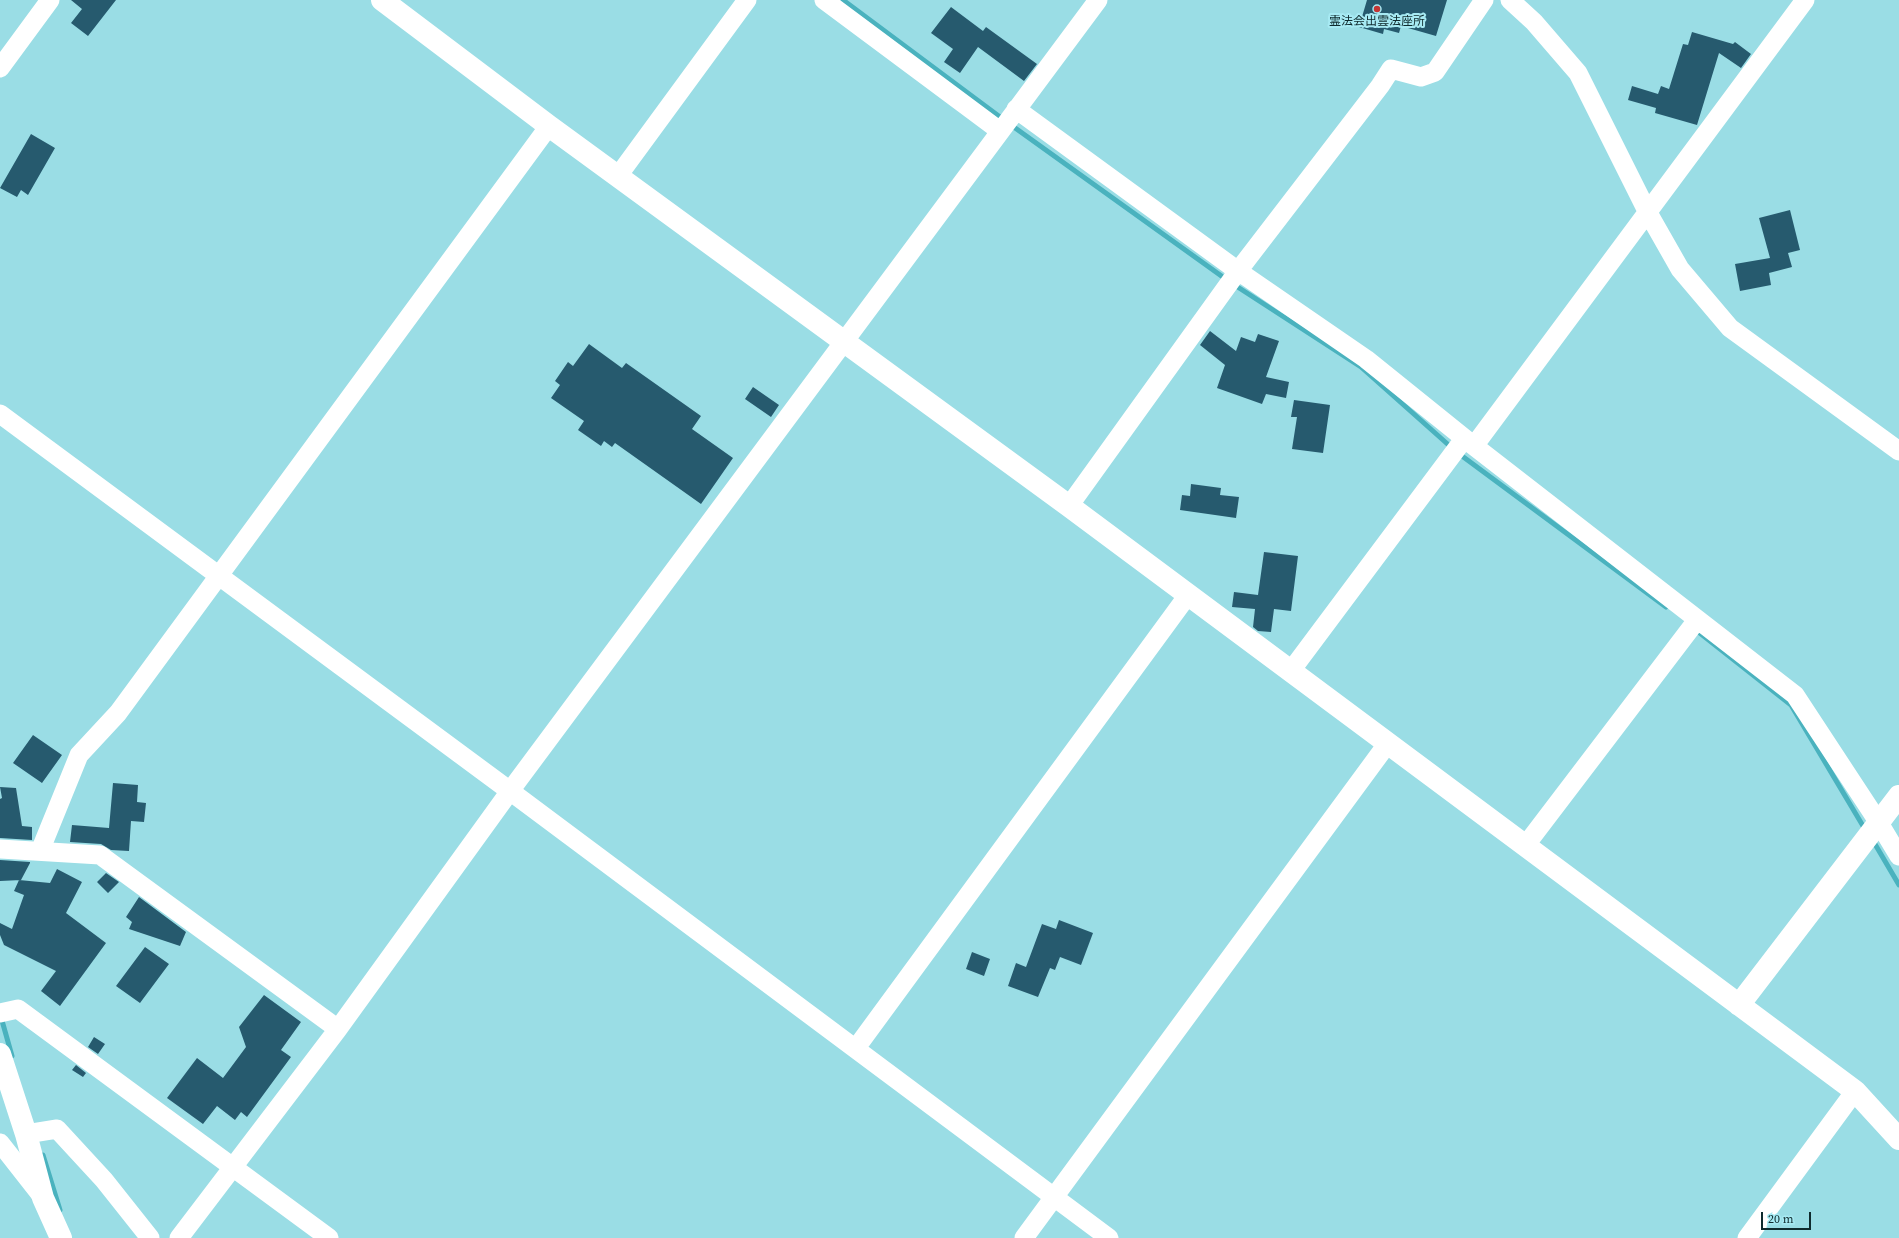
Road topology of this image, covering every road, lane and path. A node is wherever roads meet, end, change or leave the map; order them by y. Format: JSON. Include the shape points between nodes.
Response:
{"nodes":[{"id":1,"x":50,"y":0,"type":"edge"},
{"id":2,"x":747,"y":0,"type":"edge"},
{"id":3,"x":824,"y":0,"type":"edge"},
{"id":4,"x":1098,"y":0,"type":"edge"},
{"id":5,"x":1484,"y":0,"type":"edge"},
{"id":6,"x":1510,"y":0,"type":"edge"},
{"id":7,"x":1805,"y":0,"type":"edge"},
{"id":8,"x":393,"y":3,"type":"edge"},
{"id":9,"x":0,"y":68,"type":"edge"},
{"id":10,"x":1016,"y":109,"type":"junction"},
{"id":11,"x":549,"y":126,"type":"junction"},
{"id":12,"x":1000,"y":131,"type":"junction"},
{"id":13,"x":618,"y":176,"type":"junction"},
{"id":14,"x":1647,"y":211,"type":"junction"},
{"id":15,"x":1238,"y":271,"type":"junction"},
{"id":16,"x":843,"y":341,"type":"junction"},
{"id":17,"x":0,"y":414,"type":"edge"},
{"id":18,"x":1469,"y":443,"type":"junction"},
{"id":19,"x":1899,"y":451,"type":"edge"},
{"id":20,"x":1069,"y":506,"type":"junction"},
{"id":21,"x":218,"y":576,"type":"junction"},
{"id":22,"x":1188,"y":595,"type":"junction"},
{"id":23,"x":1697,"y":620,"type":"junction"},
{"id":24,"x":1290,"y":672,"type":"junction"},
{"id":25,"x":1390,"y":746,"type":"junction"},
{"id":26,"x":510,"y":791,"type":"junction"},
{"id":27,"x":1899,"y":796,"type":"edge"},
{"id":28,"x":1880,"y":823,"type":"junction"},
{"id":29,"x":1525,"y":846,"type":"junction"},
{"id":30,"x":0,"y":849,"type":"edge"},
{"id":31,"x":40,"y":851,"type":"junction"},
{"id":32,"x":1899,"y":856,"type":"edge"},
{"id":33,"x":1739,"y":1006,"type":"junction"},
{"id":34,"x":0,"y":1013,"type":"edge"},
{"id":35,"x":338,"y":1029,"type":"junction"},
{"id":36,"x":856,"y":1048,"type":"junction"},
{"id":37,"x":0,"y":1054,"type":"edge"},
{"id":38,"x":1855,"y":1091,"type":"junction"},
{"id":39,"x":26,"y":1134,"type":"junction"},
{"id":40,"x":1899,"y":1139,"type":"edge"},
{"id":41,"x":0,"y":1142,"type":"edge"},
{"id":42,"x":232,"y":1166,"type":"junction"},
{"id":43,"x":1054,"y":1197,"type":"junction"},
{"id":44,"x":43,"y":1198,"type":"junction"},
{"id":45,"x":61,"y":1238,"type":"edge"},
{"id":46,"x":150,"y":1238,"type":"edge"},
{"id":47,"x":178,"y":1238,"type":"edge"},
{"id":48,"x":329,"y":1238,"type":"edge"},
{"id":49,"x":1024,"y":1238,"type":"edge"},
{"id":50,"x":1109,"y":1238,"type":"edge"},
{"id":51,"x":1747,"y":1238,"type":"edge"}],
"edges":[{"from":1,"to":9,"type":"street"},
{"from":2,"to":13,"type":"street"},
{"from":3,"to":12,"type":"street"},
{"from":4,"to":10,"type":"street"},
{"from":5,"to":15,"type":"street","via":[[1435,72],[1421,77],[1390,69],[1380,86]]},
{"from":6,"to":14,"type":"street","via":[[1534,22],[1578,73]]},
{"from":7,"to":14,"type":"street"},
{"from":8,"to":11,"type":"street"},
{"from":10,"to":12,"type":"street"},
{"from":10,"to":15,"type":"street"},
{"from":11,"to":13,"type":"street"},
{"from":11,"to":21,"type":"street"},
{"from":12,"to":16,"type":"street"},
{"from":13,"to":16,"type":"street"},
{"from":14,"to":18,"type":"street"},
{"from":14,"to":19,"type":"street","via":[[1680,269],[1730,328]]},
{"from":15,"to":18,"type":"street","via":[[1366,359]]},
{"from":15,"to":20,"type":"street"},
{"from":16,"to":20,"type":"street"},
{"from":16,"to":26,"type":"street"},
{"from":17,"to":21,"type":"street"},
{"from":18,"to":23,"type":"street"},
{"from":18,"to":24,"type":"street"},
{"from":20,"to":22,"type":"street"},
{"from":21,"to":26,"type":"street"},
{"from":21,"to":31,"type":"street","via":[[118,714],[79,755]]},
{"from":22,"to":24,"type":"street"},
{"from":22,"to":36,"type":"street"},
{"from":23,"to":28,"type":"street","via":[[1795,695]]},
{"from":23,"to":29,"type":"street"},
{"from":24,"to":25,"type":"street"},
{"from":25,"to":29,"type":"street"},
{"from":25,"to":43,"type":"street","via":[[1385,747]]},
{"from":26,"to":35,"type":"street"},
{"from":26,"to":36,"type":"street"},
{"from":27,"to":28,"type":"street"},
{"from":28,"to":32,"type":"street"},
{"from":28,"to":33,"type":"street"},
{"from":29,"to":33,"type":"street"},
{"from":30,"to":31,"type":"street"},
{"from":31,"to":35,"type":"street","via":[[100,855]]},
{"from":33,"to":38,"type":"street"},
{"from":34,"to":42,"type":"street","via":[[18,1009]]},
{"from":35,"to":42,"type":"street"},
{"from":36,"to":43,"type":"street"},
{"from":37,"to":39,"type":"street"},
{"from":38,"to":40,"type":"street"},
{"from":38,"to":51,"type":"street"},
{"from":39,"to":44,"type":"street"},
{"from":39,"to":46,"type":"street","via":[[57,1129],[104,1180]]},
{"from":41,"to":44,"type":"street"},
{"from":42,"to":47,"type":"street"},
{"from":42,"to":48,"type":"street"},
{"from":43,"to":49,"type":"street"},
{"from":43,"to":50,"type":"street"},
{"from":44,"to":45,"type":"street"}]}
